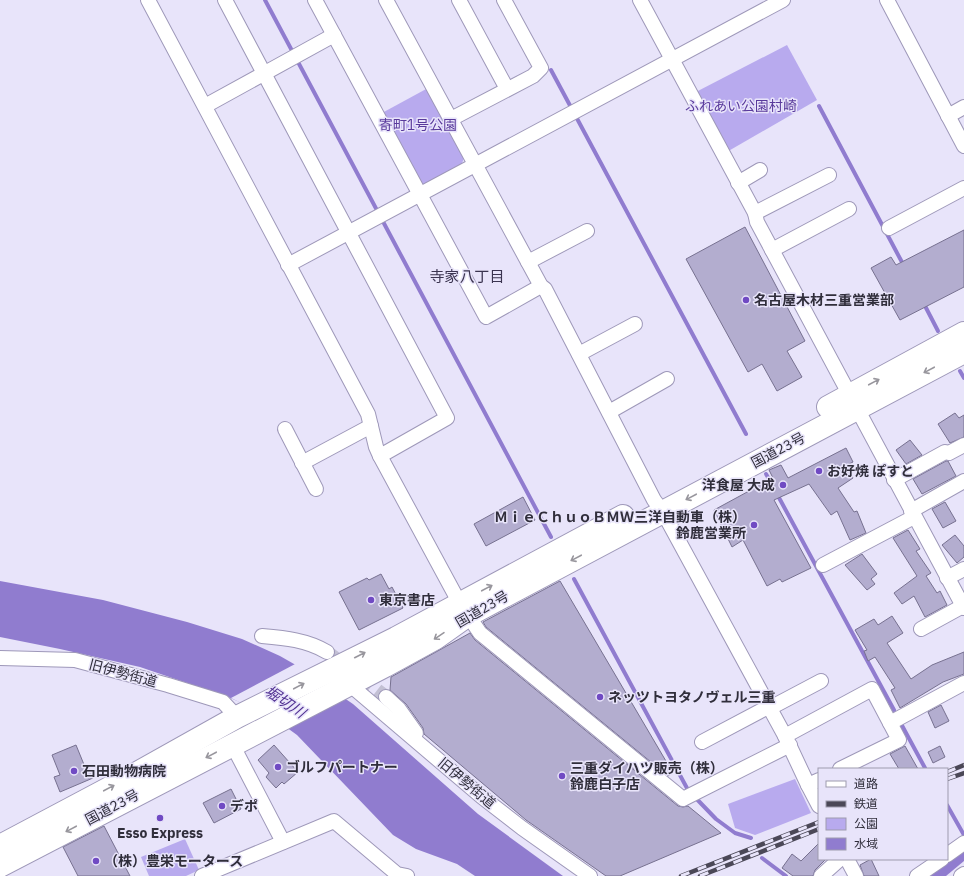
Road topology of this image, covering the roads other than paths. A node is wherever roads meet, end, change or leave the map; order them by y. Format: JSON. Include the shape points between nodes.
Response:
{"nodes":[{"id":1,"x":148,"y":0,"type":"edge"},
{"id":2,"x":225,"y":0,"type":"edge"},
{"id":3,"x":315,"y":0,"type":"edge"},
{"id":4,"x":386,"y":0,"type":"edge"},
{"id":5,"x":459,"y":0,"type":"edge"},
{"id":6,"x":504,"y":0,"type":"edge"},
{"id":7,"x":640,"y":0,"type":"edge"},
{"id":8,"x":783,"y":0,"type":"edge"},
{"id":9,"x":887,"y":0,"type":"edge"},
{"id":10,"x":334,"y":35,"type":"junction"},
{"id":11,"x":672,"y":60,"type":"junction"},
{"id":12,"x":264,"y":74,"type":"junction"},
{"id":13,"x":507,"y":89,"type":"junction"},
{"id":14,"x":205,"y":106,"type":"junction"},
{"id":15,"x":964,"y":106,"type":"edge"},
{"id":16,"x":948,"y":116,"type":"junction"},
{"id":17,"x":451,"y":119,"type":"junction"},
{"id":18,"x":964,"y":146,"type":"edge"},
{"id":19,"x":475,"y":164,"type":"junction"},
{"id":20,"x":760,"y":170,"type":"dead end"},
{"id":21,"x":829,"y":175,"type":"dead end"},
{"id":22,"x":738,"y":183,"type":"junction"},
{"id":23,"x":964,"y":188,"type":"edge"},
{"id":24,"x":419,"y":195,"type":"junction"},
{"id":25,"x":849,"y":210,"type":"dead end"},
{"id":26,"x":755,"y":213,"type":"junction"},
{"id":27,"x":889,"y":228,"type":"dead end"},
{"id":28,"x":587,"y":231,"type":"dead end"},
{"id":29,"x":349,"y":233,"type":"junction"},
{"id":30,"x":772,"y":250,"type":"junction"},
{"id":31,"x":528,"y":262,"type":"junction"},
{"id":32,"x":288,"y":265,"type":"junction"},
{"id":33,"x":541,"y":286,"type":"junction"},
{"id":34,"x":635,"y":324,"type":"dead end"},
{"id":35,"x":964,"y":333,"type":"edge"},
{"id":36,"x":964,"y":352,"type":"edge"},
{"id":37,"x":578,"y":354,"type":"junction"},
{"id":38,"x":668,"y":379,"type":"dead end"},
{"id":39,"x":853,"y":402,"type":"junction"},
{"id":40,"x":609,"y":412,"type":"junction"},
{"id":41,"x":371,"y":426,"type":"junction"},
{"id":42,"x":285,"y":429,"type":"dead end"},
{"id":43,"x":964,"y":445,"type":"edge"},
{"id":44,"x":380,"y":456,"type":"junction"},
{"id":45,"x":302,"y":463,"type":"junction"},
{"id":46,"x":894,"y":480,"type":"junction"},
{"id":47,"x":964,"y":481,"type":"edge"},
{"id":48,"x":316,"y":489,"type":"dead end"},
{"id":49,"x":658,"y":506,"type":"junction"},
{"id":50,"x":912,"y":514,"type":"junction"},
{"id":51,"x":823,"y":565,"type":"dead end"},
{"id":52,"x":964,"y":568,"type":"edge"},
{"id":53,"x":947,"y":578,"type":"junction"},
{"id":54,"x":964,"y":607,"type":"edge"},
{"id":55,"x":463,"y":609,"type":"junction"},
{"id":56,"x":921,"y":629,"type":"dead end"},
{"id":57,"x":262,"y":636,"type":"dead end"},
{"id":58,"x":0,"y":658,"type":"edge"},
{"id":59,"x":326,"y":662,"type":"junction"},
{"id":60,"x":821,"y":681,"type":"dead end"},
{"id":61,"x":964,"y":683,"type":"edge"},
{"id":62,"x":346,"y":685,"type":"junction"},
{"id":63,"x":386,"y":697,"type":"tunnel mouth"},
{"id":64,"x":769,"y":708,"type":"junction"},
{"id":65,"x":245,"y":714,"type":"junction"},
{"id":66,"x":890,"y":723,"type":"junction"},
{"id":67,"x":787,"y":741,"type":"junction"},
{"id":68,"x":702,"y":742,"type":"dead end"},
{"id":69,"x":232,"y":744,"type":"junction"},
{"id":70,"x":421,"y":744,"type":"junction"},
{"id":71,"x":842,"y":768,"type":"edge"},
{"id":72,"x":814,"y":782,"type":"edge"},
{"id":73,"x":818,"y":801,"type":"edge"},
{"id":74,"x":283,"y":842,"type":"junction"},
{"id":75,"x":0,"y":846,"type":"edge"},
{"id":76,"x":963,"y":846,"type":"edge"},
{"id":77,"x":948,"y":855,"type":"edge"},
{"id":78,"x":839,"y":860,"type":"edge"},
{"id":79,"x":848,"y":860,"type":"edge"},
{"id":80,"x":941,"y":860,"type":"edge"},
{"id":81,"x":0,"y":866,"type":"edge"},
{"id":82,"x":964,"y":874,"type":"edge"},
{"id":83,"x":398,"y":875,"type":"edge"},
{"id":84,"x":202,"y":876,"type":"edge"},
{"id":85,"x":590,"y":876,"type":"edge"},
{"id":86,"x":821,"y":876,"type":"edge"},
{"id":87,"x":856,"y":876,"type":"edge"},
{"id":88,"x":917,"y":876,"type":"edge"},
{"id":89,"x":961,"y":876,"type":"edge"}],
"edges":[{"from":1,"to":14,"type":"street"},
{"from":2,"to":12,"type":"street"},
{"from":3,"to":10,"type":"street"},
{"from":4,"to":17,"type":"street"},
{"from":5,"to":13,"type":"street"},
{"from":6,"to":13,"type":"street","via":[[541,68],[533,76]]},
{"from":7,"to":11,"type":"street"},
{"from":8,"to":11,"type":"street"},
{"from":9,"to":16,"type":"street"},
{"from":10,"to":12,"type":"street"},
{"from":10,"to":24,"type":"street"},
{"from":11,"to":19,"type":"street"},
{"from":11,"to":22,"type":"street"},
{"from":12,"to":14,"type":"street"},
{"from":12,"to":29,"type":"street"},
{"from":13,"to":17,"type":"street"},
{"from":14,"to":32,"type":"street"},
{"from":15,"to":16,"type":"street"},
{"from":16,"to":18,"type":"street"},
{"from":17,"to":19,"type":"street"},
{"from":19,"to":24,"type":"street"},
{"from":19,"to":31,"type":"street"},
{"from":20,"to":22,"type":"street"},
{"from":21,"to":26,"type":"street"},
{"from":22,"to":26,"type":"street"},
{"from":23,"to":27,"type":"street"},
{"from":24,"to":29,"type":"street"},
{"from":24,"to":33,"type":"street","via":[[486,317]]},
{"from":25,"to":30,"type":"street"},
{"from":26,"to":30,"type":"street"},
{"from":28,"to":31,"type":"street"},
{"from":29,"to":32,"type":"street"},
{"from":29,"to":44,"type":"street","via":[[447,418]]},
{"from":30,"to":39,"type":"street"},
{"from":31,"to":33,"type":"street"},
{"from":32,"to":41,"type":"street","via":[[368,414]]},
{"from":33,"to":37,"type":"street","via":[[545,289]]},
{"from":34,"to":37,"type":"street"},
{"from":39,"to":35,"type":"highway","name":"国道23号","one_way":true},
{"from":36,"to":39,"type":"highway","name":"国道23号","one_way":true},
{"from":37,"to":40,"type":"street"},
{"from":38,"to":40,"type":"street"},
{"from":39,"to":46,"type":"street"},
{"from":39,"to":49,"type":"highway","name":"国道23号"},
{"from":40,"to":49,"type":"street"},
{"from":41,"to":44,"type":"street"},
{"from":41,"to":45,"type":"street"},
{"from":42,"to":45,"type":"street"},
{"from":43,"to":46,"type":"street","via":[[949,453],[945,452]]},
{"from":44,"to":55,"type":"street"},
{"from":45,"to":48,"type":"street"},
{"from":46,"to":50,"type":"street"},
{"from":47,"to":50,"type":"street"},
{"from":49,"to":55,"type":"highway","name":"国道23号"},
{"from":49,"to":64,"type":"street"},
{"from":50,"to":51,"type":"street"},
{"from":50,"to":53,"type":"street"},
{"from":52,"to":53,"type":"street"},
{"from":53,"to":54,"type":"street"},
{"from":54,"to":56,"type":"street"},
{"from":59,"to":55,"type":"highway","name":"国道23号","one_way":true,"via":[[396,638]]},
{"from":55,"to":62,"type":"highway","name":"国道23号","one_way":true,"via":[[436,638]]},
{"from":55,"to":67,"type":"street","via":[[486,638],[683,799]]},
{"from":57,"to":59,"type":"street","via":[[302,641],[317,646]]},
{"from":58,"to":65,"type":"street","name":"旧伊勢街道","via":[[75,660],[222,702]]},
{"from":65,"to":59,"type":"highway","name":"国道23号","one_way":true},
{"from":60,"to":64,"type":"street"},
{"from":61,"to":66,"type":"street"},
{"from":62,"to":69,"type":"highway","name":"国道23号"},
{"from":62,"to":70,"type":"street","name":"旧伊勢街道"},
{"from":63,"to":70,"type":"street","via":[[407,719]]},
{"from":64,"to":67,"type":"street"},
{"from":64,"to":68,"type":"street"},
{"from":75,"to":65,"type":"highway","name":"国道23号","one_way":true},
{"from":66,"to":67,"type":"street","via":[[872,690]]},
{"from":66,"to":71,"type":"street","via":[[899,740]]},
{"from":67,"to":72,"type":"street"},
{"from":69,"to":74,"type":"street"},
{"from":69,"to":81,"type":"highway","name":"国道23号","one_way":true},
{"from":70,"to":85,"type":"street","name":"旧伊勢街道","via":[[522,828]]},
{"from":72,"to":73,"type":"street"},
{"from":74,"to":83,"type":"street","via":[[334,820]]},
{"from":74,"to":84,"type":"street"},
{"from":76,"to":77,"type":"street"},
{"from":78,"to":86,"type":"street"},
{"from":79,"to":87,"type":"street"},
{"from":80,"to":88,"type":"street"},
{"from":82,"to":89,"type":"street"}]}
